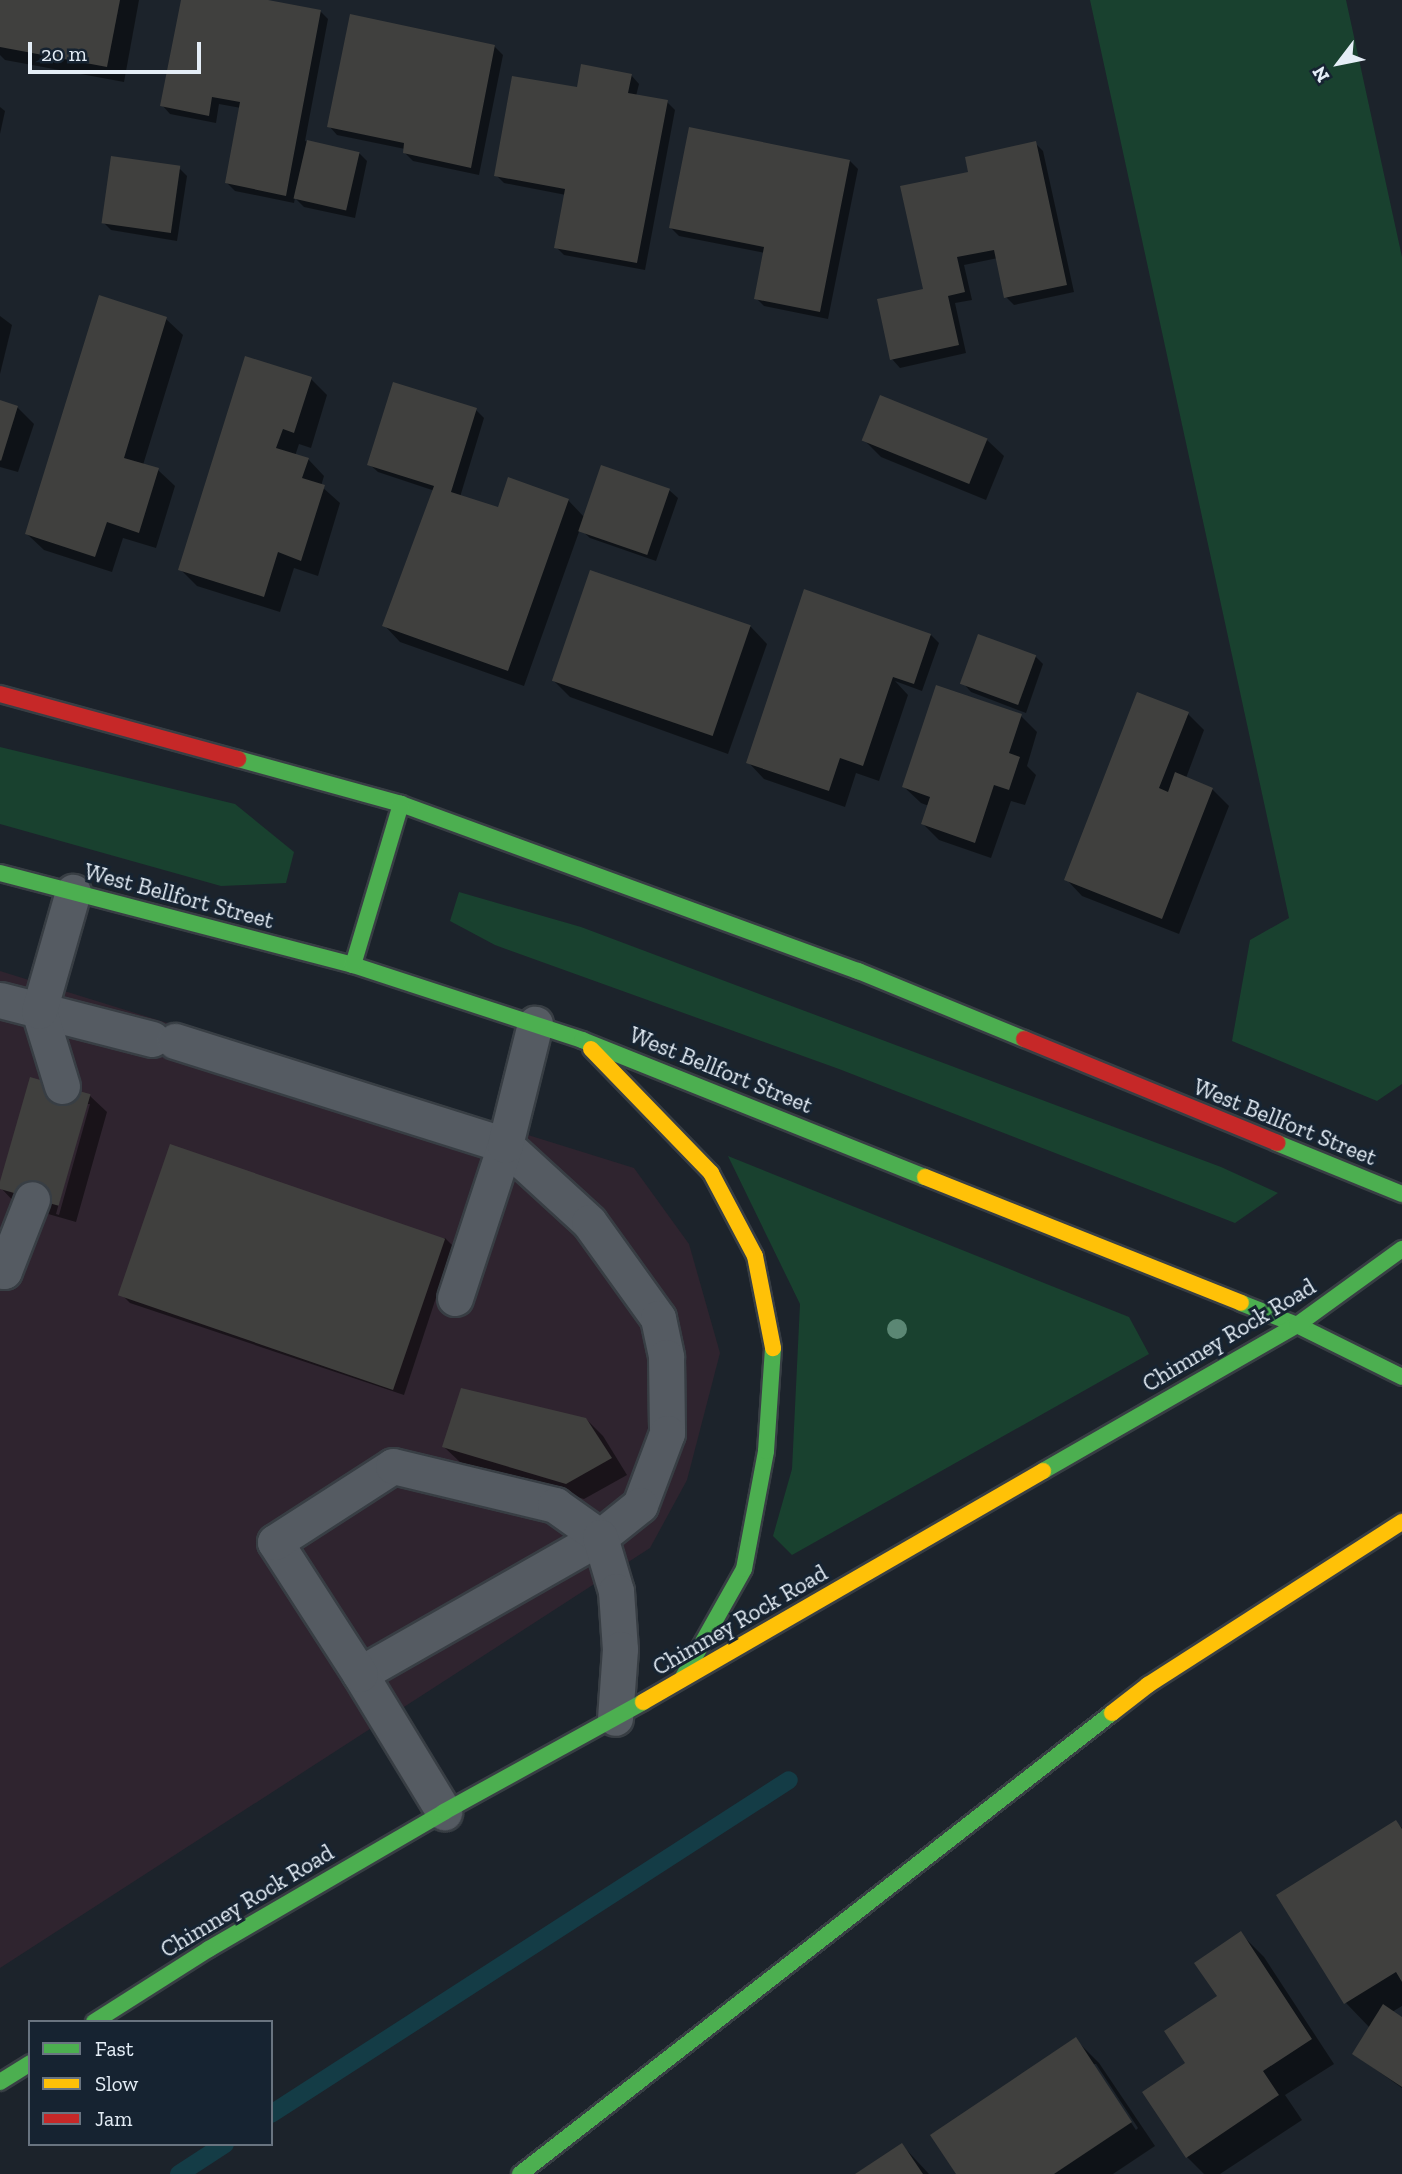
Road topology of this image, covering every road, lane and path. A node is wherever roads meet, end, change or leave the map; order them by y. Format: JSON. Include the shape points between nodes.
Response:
{"nodes":[{"id":1,"x":0,"y":694,"type":"edge"},
{"id":2,"x":401,"y":804,"type":"junction"},
{"id":3,"x":0,"y":873,"type":"edge"},
{"id":4,"x":73,"y":892,"type":"junction"},
{"id":5,"x":353,"y":965,"type":"junction"},
{"id":6,"x":0,"y":1000,"type":"edge"},
{"id":7,"x":39,"y":1011,"type":"junction"},
{"id":8,"x":535,"y":1024,"type":"junction"},
{"id":9,"x":582,"y":1040,"type":"junction"},
{"id":10,"x":62,"y":1086,"type":"dead end"},
{"id":11,"x":505,"y":1145,"type":"junction"},
{"id":12,"x":1402,"y":1194,"type":"edge"},
{"id":13,"x":32,"y":1199,"type":"dead end"},
{"id":14,"x":1402,"y":1249,"type":"edge"},
{"id":15,"x":0,"y":1270,"type":"edge"},
{"id":16,"x":455,"y":1298,"type":"dead end"},
{"id":17,"x":1297,"y":1325,"type":"junction"},
{"id":18,"x":1402,"y":1377,"type":"edge"},
{"id":19,"x":1402,"y":1522,"type":"edge"},
{"id":20,"x":600,"y":1537,"type":"junction"},
{"id":21,"x":360,"y":1674,"type":"junction"},
{"id":22,"x":681,"y":1680,"type":"junction"},
{"id":23,"x":615,"y":1718,"type":"junction"},
{"id":24,"x":444,"y":1812,"type":"junction"},
{"id":25,"x":97,"y":2020,"type":"edge"},
{"id":26,"x":28,"y":2064,"type":"edge"},
{"id":27,"x":0,"y":2082,"type":"edge"},
{"id":28,"x":520,"y":2174,"type":"edge"}],
"edges":[{"from":1,"to":2,"type":"main road","name":"West Bellfort Street"},
{"from":2,"to":5,"type":"main road"},
{"from":2,"to":12,"type":"main road","name":"West Bellfort Street","via":[[858,971]]},
{"from":3,"to":4,"type":"main road","name":"West Bellfort Street"},
{"from":4,"to":5,"type":"main road","name":"West Bellfort Street"},
{"from":4,"to":7,"type":"lane"},
{"from":5,"to":8,"type":"main road","name":"West Bellfort Street"},
{"from":6,"to":7,"type":"lane"},
{"from":7,"to":10,"type":"lane"},
{"from":7,"to":11,"type":"lane","via":[[163,1040]]},
{"from":8,"to":9,"type":"main road","name":"West Bellfort Street"},
{"from":8,"to":11,"type":"lane"},
{"from":9,"to":17,"type":"main road","name":"West Bellfort Street"},
{"from":9,"to":22,"type":"main road","via":[[712,1174],[755,1256],[773,1345],[760,1498],[744,1569]]},
{"from":11,"to":16,"type":"lane"},
{"from":11,"to":20,"type":"lane","via":[[589,1223],[658,1318],[666,1357],[667,1433],[640,1505]]},
{"from":13,"to":15,"type":"lane","via":[[4,1271]]},
{"from":14,"to":17,"type":"main road","name":"Chimney Rock Road"},
{"from":17,"to":18,"type":"main road","name":"West Bellfort Street"},
{"from":17,"to":22,"type":"main road","name":"Chimney Rock Road"},
{"from":19,"to":28,"type":"main road","via":[[1148,1685]]},
{"from":20,"to":21,"type":"lane"},
{"from":20,"to":21,"type":"lane","via":[[555,1505],[393,1466],[275,1542]]},
{"from":20,"to":23,"type":"lane","via":[[616,1591],[620,1649]]},
{"from":21,"to":24,"type":"lane"},
{"from":22,"to":23,"type":"main road","name":"Chimney Rock Road"},
{"from":23,"to":24,"type":"main road","name":"Chimney Rock Road"},
{"from":24,"to":25,"type":"main road","name":"Chimney Rock Road"},
{"from":26,"to":27,"type":"main road"}]}
